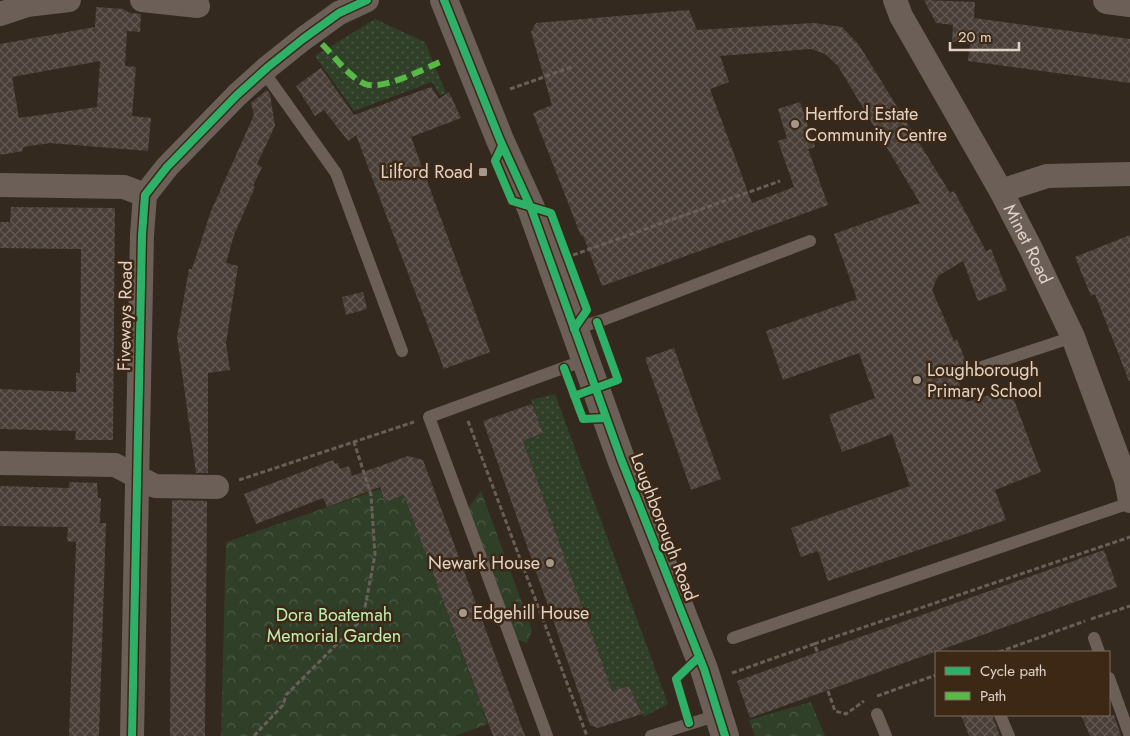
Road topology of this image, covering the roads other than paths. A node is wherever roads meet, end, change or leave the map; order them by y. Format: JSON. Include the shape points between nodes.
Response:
{"nodes":[{"id":1,"x":69,"y":0,"type":"edge"},
{"id":2,"x":142,"y":0,"type":"edge"},
{"id":3,"x":367,"y":0,"type":"edge"},
{"id":4,"x":446,"y":0,"type":"edge"},
{"id":5,"x":895,"y":0,"type":"edge"},
{"id":6,"x":1107,"y":0,"type":"edge"},
{"id":7,"x":1130,"y":3,"type":"edge"},
{"id":8,"x":198,"y":6,"type":"dead end"},
{"id":9,"x":0,"y":14,"type":"edge"},
{"id":10,"x":264,"y":72,"type":"junction"},
{"id":11,"x":1130,"y":174,"type":"edge"},
{"id":12,"x":0,"y":185,"type":"edge"},
{"id":13,"x":1001,"y":191,"type":"junction"},
{"id":14,"x":145,"y":195,"type":"junction"},
{"id":15,"x":810,"y":241,"type":"dead end"},
{"id":16,"x":574,"y":329,"type":"junction"},
{"id":17,"x":1073,"y":337,"type":"junction"},
{"id":18,"x":402,"y":351,"type":"dead end"},
{"id":19,"x":585,"y":360,"type":"junction"},
{"id":20,"x":982,"y":368,"type":"dead end"},
{"id":21,"x":0,"y":463,"type":"edge"},
{"id":22,"x":137,"y":476,"type":"junction"},
{"id":23,"x":217,"y":487,"type":"road end"},
{"id":24,"x":1130,"y":502,"type":"edge"},
{"id":25,"x":733,"y":638,"type":"dead end"},
{"id":26,"x":1094,"y":638,"type":"dead end"},
{"id":27,"x":1100,"y":651,"type":"edge"},
{"id":28,"x":1110,"y":681,"type":"edge"},
{"id":29,"x":721,"y":706,"type":"edge"},
{"id":30,"x":877,"y":714,"type":"dead end"},
{"id":31,"x":1000,"y":716,"type":"edge"},
{"id":32,"x":132,"y":736,"type":"edge"},
{"id":33,"x":547,"y":736,"type":"edge"},
{"id":34,"x":651,"y":736,"type":"edge"},
{"id":35,"x":886,"y":736,"type":"edge"},
{"id":36,"x":1009,"y":736,"type":"edge"},
{"id":37,"x":1130,"y":736,"type":"edge"}],
"edges":[{"from":1,"to":9,"type":"street","via":[[27,5]]},
{"from":2,"to":8,"type":"street"},
{"from":3,"to":10,"type":"street","via":[[339,13]]},
{"from":4,"to":16,"type":"street","name":"Loughborough Road","via":[[476,85],[531,208]]},
{"from":5,"to":13,"type":"street","name":"Minet Road","via":[[900,16]]},
{"from":6,"to":7,"type":"street"},
{"from":10,"to":14,"type":"street","via":[[167,167]]},
{"from":10,"to":18,"type":"lane","via":[[336,173]]},
{"from":11,"to":13,"type":"street","via":[[1047,176]]},
{"from":12,"to":14,"type":"street","via":[[124,187]]},
{"from":13,"to":17,"type":"street","name":"Minet Road"},
{"from":14,"to":22,"type":"street","name":"Fiveways Road"},
{"from":15,"to":16,"type":"lane"},
{"from":16,"to":19,"type":"street","name":"Loughborough Road"},
{"from":17,"to":20,"type":"lane"},
{"from":17,"to":24,"type":"street","name":"Minet Road","via":[[1126,480]]},
{"from":19,"to":29,"type":"street","name":"Loughborough Road","via":[[621,459]]},
{"from":19,"to":33,"type":"lane","via":[[430,417]]},
{"from":21,"to":22,"type":"street","via":[[115,465]]},
{"from":22,"to":23,"type":"street","via":[[155,486]]},
{"from":22,"to":32,"type":"street","name":"Fiveways Road"},
{"from":24,"to":25,"type":"lane"},
{"from":26,"to":27,"type":"lane"},
{"from":28,"to":37,"type":"lane"},
{"from":29,"to":34,"type":"lane"},
{"from":30,"to":35,"type":"lane"},
{"from":31,"to":36,"type":"lane"}]}
